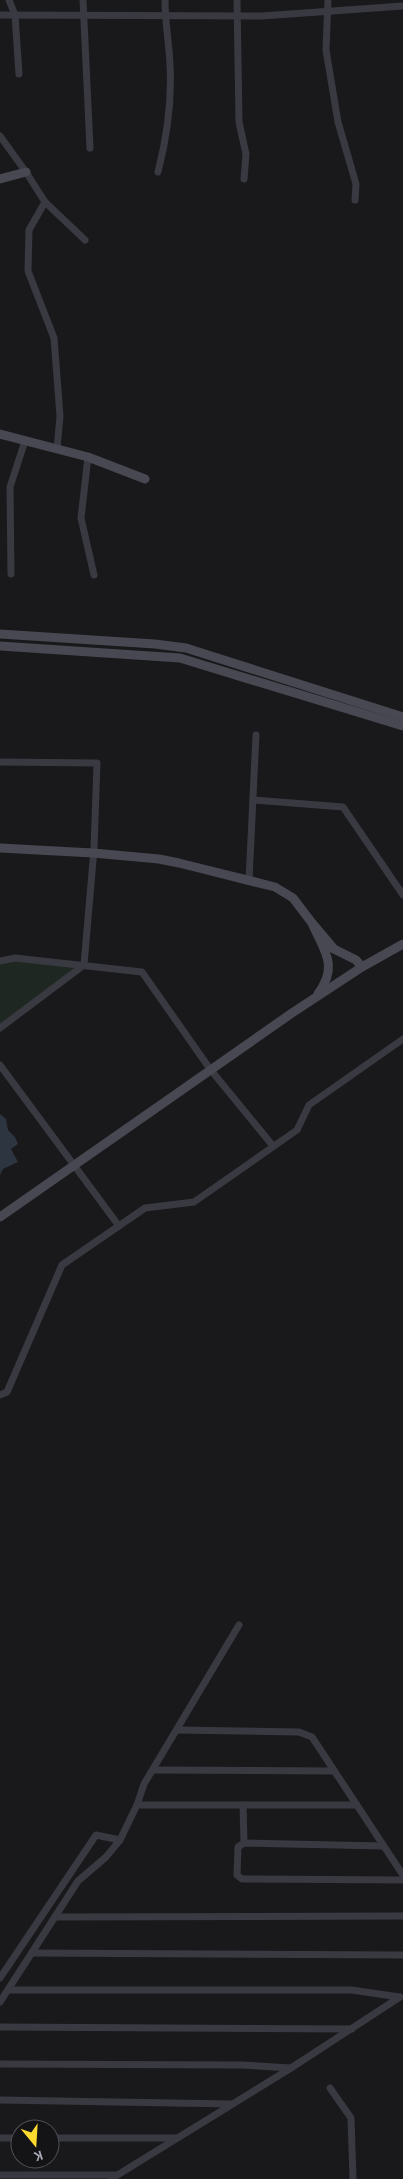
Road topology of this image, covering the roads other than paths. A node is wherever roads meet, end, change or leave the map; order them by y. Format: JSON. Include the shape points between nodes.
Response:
{"nodes":[{"id":1,"x":9,"y":0,"type":"edge"},
{"id":2,"x":83,"y":0,"type":"edge"},
{"id":3,"x":165,"y":0,"type":"edge"},
{"id":4,"x":237,"y":0,"type":"edge"},
{"id":5,"x":328,"y":0,"type":"edge"},
{"id":6,"x":403,"y":6,"type":"edge"},
{"id":7,"x":329,"y":11,"type":"junction"},
{"id":8,"x":0,"y":15,"type":"edge"},
{"id":9,"x":15,"y":16,"type":"junction"},
{"id":10,"x":83,"y":16,"type":"junction"},
{"id":11,"x":165,"y":16,"type":"junction"},
{"id":12,"x":236,"y":16,"type":"junction"},
{"id":13,"x":19,"y":74,"type":"dead end"},
{"id":14,"x":0,"y":136,"type":"edge"},
{"id":15,"x":90,"y":148,"type":"dead end"},
{"id":16,"x":26,"y":172,"type":"junction"},
{"id":17,"x":158,"y":172,"type":"dead end"},
{"id":18,"x":0,"y":179,"type":"edge"},
{"id":19,"x":244,"y":179,"type":"dead end"},
{"id":20,"x":355,"y":200,"type":"dead end"},
{"id":21,"x":45,"y":202,"type":"junction"},
{"id":22,"x":85,"y":240,"type":"dead end"},
{"id":23,"x":0,"y":434,"type":"edge"},
{"id":24,"x":25,"y":441,"type":"junction"},
{"id":25,"x":57,"y":449,"type":"junction"},
{"id":26,"x":88,"y":457,"type":"junction"},
{"id":27,"x":145,"y":479,"type":"dead end"},
{"id":28,"x":11,"y":574,"type":"dead end"},
{"id":29,"x":94,"y":575,"type":"dead end"},
{"id":30,"x":0,"y":634,"type":"edge"},
{"id":31,"x":0,"y":646,"type":"edge"},
{"id":32,"x":403,"y":717,"type":"edge"},
{"id":33,"x":403,"y":726,"type":"edge"},
{"id":34,"x":256,"y":735,"type":"dead end"},
{"id":35,"x":0,"y":762,"type":"edge"},
{"id":36,"x":253,"y":800,"type":"junction"},
{"id":37,"x":0,"y":848,"type":"edge"},
{"id":38,"x":93,"y":853,"type":"junction"},
{"id":39,"x":249,"y":880,"type":"junction"},
{"id":40,"x":403,"y":895,"type":"edge"},
{"id":41,"x":312,"y":923,"type":"junction"},
{"id":42,"x":403,"y":944,"type":"edge"},
{"id":43,"x":0,"y":961,"type":"edge"},
{"id":44,"x":329,"y":961,"type":"junction"},
{"id":45,"x":84,"y":965,"type":"junction"},
{"id":46,"x":362,"y":967,"type":"junction"},
{"id":47,"x":352,"y":973,"type":"junction"},
{"id":48,"x":315,"y":998,"type":"junction"},
{"id":49,"x":0,"y":1028,"type":"edge"},
{"id":50,"x":403,"y":1039,"type":"edge"},
{"id":51,"x":0,"y":1066,"type":"edge"},
{"id":52,"x":210,"y":1068,"type":"junction"},
{"id":53,"x":273,"y":1146,"type":"junction"},
{"id":54,"x":72,"y":1166,"type":"junction"},
{"id":55,"x":0,"y":1217,"type":"edge"},
{"id":56,"x":119,"y":1226,"type":"junction"},
{"id":57,"x":2,"y":1392,"type":"edge"},
{"id":58,"x":239,"y":1625,"type":"dead end"},
{"id":59,"x":178,"y":1730,"type":"junction"},
{"id":60,"x":154,"y":1770,"type":"junction"},
{"id":61,"x":334,"y":1772,"type":"junction"},
{"id":62,"x":137,"y":1805,"type":"junction"},
{"id":63,"x":244,"y":1805,"type":"junction"},
{"id":64,"x":356,"y":1805,"type":"junction"},
{"id":65,"x":120,"y":1840,"type":"junction"},
{"id":66,"x":244,"y":1843,"type":"junction"},
{"id":67,"x":384,"y":1846,"type":"junction"},
{"id":68,"x":403,"y":1875,"type":"edge"},
{"id":69,"x":403,"y":1880,"type":"edge"},
{"id":70,"x":403,"y":1916,"type":"edge"},
{"id":71,"x":55,"y":1917,"type":"junction"},
{"id":72,"x":32,"y":1953,"type":"junction"},
{"id":73,"x":403,"y":1955,"type":"edge"},
{"id":74,"x":0,"y":1978,"type":"edge"},
{"id":75,"x":8,"y":1990,"type":"junction"},
{"id":76,"x":401,"y":1996,"type":"edge"},
{"id":77,"x":0,"y":2002,"type":"edge"},
{"id":78,"x":0,"y":2027,"type":"edge"},
{"id":79,"x":352,"y":2029,"type":"junction"},
{"id":80,"x":0,"y":2064,"type":"edge"},
{"id":81,"x":291,"y":2068,"type":"junction"},
{"id":82,"x":330,"y":2088,"type":"dead end"},
{"id":83,"x":0,"y":2100,"type":"edge"},
{"id":84,"x":232,"y":2104,"type":"junction"},
{"id":85,"x":60,"y":2138,"type":"edge"},
{"id":86,"x":177,"y":2138,"type":"junction"},
{"id":87,"x":0,"y":2175,"type":"edge"},
{"id":88,"x":114,"y":2177,"type":"edge"},
{"id":89,"x":353,"y":2179,"type":"edge"}],
"edges":[{"from":1,"to":9,"type":"street"},
{"from":2,"to":10,"type":"street"},
{"from":3,"to":11,"type":"street"},
{"from":4,"to":12,"type":"street"},
{"from":5,"to":7,"type":"street"},
{"from":6,"to":7,"type":"street"},
{"from":7,"to":12,"type":"street"},
{"from":7,"to":20,"type":"street","via":[[326,50],[338,122],[356,184]]},
{"from":8,"to":9,"type":"street"},
{"from":9,"to":10,"type":"street"},
{"from":9,"to":13,"type":"street"},
{"from":10,"to":11,"type":"street"},
{"from":10,"to":15,"type":"street"},
{"from":11,"to":12,"type":"street"},
{"from":11,"to":17,"type":"street","via":[[170,66],[169,119]]},
{"from":12,"to":19,"type":"street","via":[[240,122],[246,154]]},
{"from":14,"to":16,"type":"street"},
{"from":16,"to":18,"type":"street"},
{"from":16,"to":21,"type":"street"},
{"from":21,"to":22,"type":"street"},
{"from":21,"to":25,"type":"street","via":[[29,230],[28,271],[54,338],[60,416]]},
{"from":23,"to":24,"type":"street"},
{"from":24,"to":25,"type":"street"},
{"from":24,"to":28,"type":"street","via":[[10,487]]},
{"from":25,"to":26,"type":"street"},
{"from":26,"to":27,"type":"street"},
{"from":26,"to":29,"type":"street","via":[[81,518]]},
{"from":30,"to":32,"type":"street","via":[[186,648]]},
{"from":31,"to":33,"type":"street","via":[[180,658]]},
{"from":34,"to":36,"type":"street"},
{"from":35,"to":38,"type":"street","via":[[97,763]]},
{"from":36,"to":39,"type":"street"},
{"from":36,"to":40,"type":"street","via":[[343,807]]},
{"from":37,"to":38,"type":"street"},
{"from":38,"to":39,"type":"street","via":[[159,859]]},
{"from":38,"to":45,"type":"street"},
{"from":39,"to":41,"type":"street","via":[[285,892]]},
{"from":41,"to":44,"type":"street"},
{"from":41,"to":46,"type":"street","via":[[334,949],[356,960]]},
{"from":42,"to":46,"type":"street"},
{"from":43,"to":45,"type":"street","via":[[15,958]]},
{"from":44,"to":47,"type":"street","via":[[335,973]]},
{"from":44,"to":48,"type":"street","via":[[325,984]]},
{"from":45,"to":49,"type":"street"},
{"from":45,"to":52,"type":"street","via":[[142,972]]},
{"from":46,"to":47,"type":"street"},
{"from":47,"to":48,"type":"street"},
{"from":48,"to":52,"type":"street"},
{"from":50,"to":53,"type":"street","via":[[309,1105],[297,1130]]},
{"from":51,"to":54,"type":"street"},
{"from":52,"to":53,"type":"street"},
{"from":52,"to":54,"type":"street"},
{"from":53,"to":56,"type":"street","via":[[194,1202],[145,1208]]},
{"from":54,"to":55,"type":"street"},
{"from":54,"to":56,"type":"street"},
{"from":56,"to":57,"type":"street","via":[[62,1265]]},
{"from":58,"to":59,"type":"street"},
{"from":59,"to":60,"type":"street"},
{"from":59,"to":61,"type":"street","via":[[299,1732],[312,1737]]},
{"from":60,"to":61,"type":"street"},
{"from":60,"to":62,"type":"street","via":[[144,1784]]},
{"from":61,"to":64,"type":"street"},
{"from":62,"to":63,"type":"street"},
{"from":62,"to":65,"type":"street"},
{"from":63,"to":64,"type":"street"},
{"from":63,"to":66,"type":"street"},
{"from":64,"to":67,"type":"street"},
{"from":65,"to":71,"type":"street","via":[[78,1881]]},
{"from":65,"to":74,"type":"street","via":[[96,1835]]},
{"from":66,"to":67,"type":"street"},
{"from":66,"to":69,"type":"street","via":[[238,1847],[237,1875],[242,1880]]},
{"from":67,"to":68,"type":"street"},
{"from":70,"to":71,"type":"street"},
{"from":71,"to":72,"type":"street"},
{"from":72,"to":73,"type":"street"},
{"from":72,"to":75,"type":"street"},
{"from":75,"to":76,"type":"street","via":[[352,1990]]},
{"from":75,"to":77,"type":"street"},
{"from":76,"to":79,"type":"street"},
{"from":78,"to":79,"type":"street"},
{"from":79,"to":81,"type":"street"},
{"from":80,"to":81,"type":"street"},
{"from":81,"to":84,"type":"street"},
{"from":82,"to":89,"type":"street","via":[[351,2118]]},
{"from":83,"to":84,"type":"street"},
{"from":84,"to":86,"type":"street"},
{"from":85,"to":86,"type":"street"},
{"from":86,"to":88,"type":"street"},
{"from":87,"to":88,"type":"street"}]}
